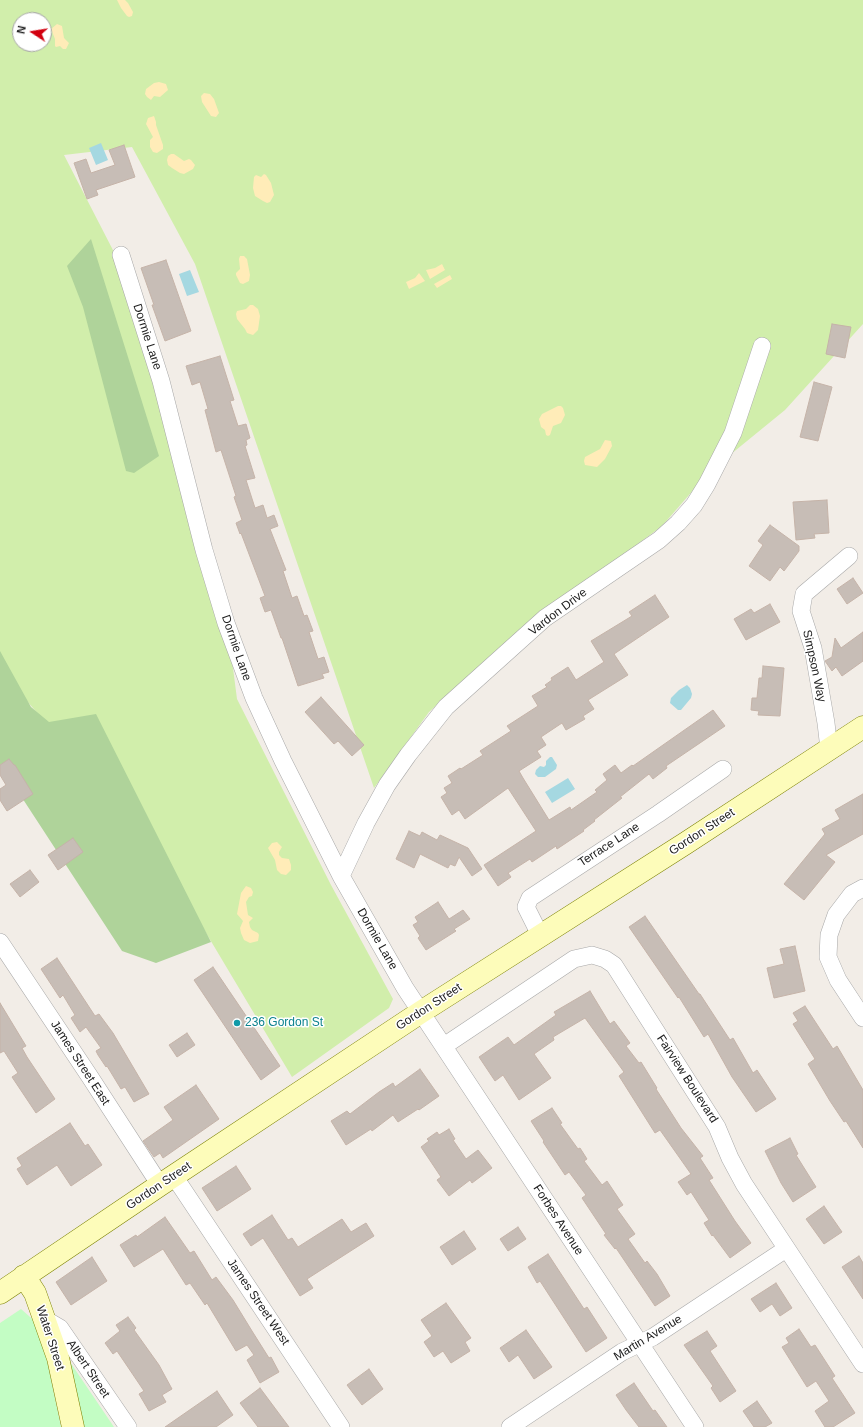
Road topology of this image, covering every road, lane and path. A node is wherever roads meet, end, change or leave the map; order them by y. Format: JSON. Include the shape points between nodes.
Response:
{"nodes":[{"id":1,"x":120,"y":255,"type":"dead end"},
{"id":2,"x":762,"y":346,"type":"dead end"},
{"id":3,"x":849,"y":556,"type":"dead end"},
{"id":4,"x":863,"y":727,"type":"edge"},
{"id":5,"x":829,"y":749,"type":"junction"},
{"id":6,"x":723,"y":769,"type":"dead end"},
{"id":7,"x":341,"y":876,"type":"junction"},
{"id":8,"x":863,"y":888,"type":"edge"},
{"id":9,"x":540,"y":935,"type":"junction"},
{"id":10,"x":0,"y":942,"type":"edge"},
{"id":11,"x":421,"y":1012,"type":"junction"},
{"id":12,"x":863,"y":1018,"type":"edge"},
{"id":13,"x":444,"y":1046,"type":"junction"},
{"id":14,"x":167,"y":1181,"type":"junction"},
{"id":15,"x":786,"y":1249,"type":"junction"},
{"id":16,"x":24,"y":1276,"type":"junction"},
{"id":17,"x":0,"y":1293,"type":"edge"},
{"id":18,"x":43,"y":1318,"type":"junction"},
{"id":19,"x":640,"y":1344,"type":"junction"},
{"id":20,"x":863,"y":1364,"type":"edge"},
{"id":21,"x":73,"y":1427,"type":"edge"},
{"id":22,"x":128,"y":1427,"type":"edge"},
{"id":23,"x":341,"y":1427,"type":"edge"},
{"id":24,"x":510,"y":1427,"type":"edge"},
{"id":25,"x":695,"y":1427,"type":"edge"}],
"edges":[{"from":1,"to":7,"type":"street","name":"Dormie Lane","via":[[161,381],[204,550],[226,623],[254,698]]},
{"from":2,"to":7,"type":"street","name":"Vardon Drive","via":[[733,433],[694,505],[659,540],[546,618],[446,708],[387,785]]},
{"from":3,"to":5,"type":"street","name":"Simpson Way","via":[[804,594],[801,611],[813,648]]},
{"from":4,"to":5,"type":"main road","name":"Gordon Street"},
{"from":5,"to":9,"type":"main road","name":"Gordon Street"},
{"from":6,"to":9,"type":"street","name":"Terrace Lane","via":[[530,898],[526,906]]},
{"from":7,"to":11,"type":"street","name":"Dormie Lane"},
{"from":8,"to":12,"type":"street","via":[[852,894],[836,915],[829,935],[828,957],[838,980]]},
{"from":9,"to":11,"type":"main road","name":"Gordon Street"},
{"from":10,"to":14,"type":"street","name":"James Street East","via":[[90,1077]]},
{"from":11,"to":13,"type":"street","name":"Forbes Avenue"},
{"from":11,"to":14,"type":"main road","name":"Gordon Street"},
{"from":13,"to":15,"type":"street","name":"Fairview Boulevard","via":[[574,958],[592,955],[605,959],[614,965],[717,1127],[744,1184]]},
{"from":13,"to":19,"type":"street","name":"Forbes Avenue"},
{"from":14,"to":16,"type":"main road","name":"Gordon Street"},
{"from":14,"to":23,"type":"street","name":"James Street West"},
{"from":15,"to":19,"type":"street","name":"Martin Avenue"},
{"from":15,"to":20,"type":"street","name":"Fairview Boulevard"},
{"from":16,"to":17,"type":"main road","name":"Gordon Street"},
{"from":16,"to":18,"type":"main road","name":"Water Street","via":[[35,1293]]},
{"from":18,"to":21,"type":"main road","name":"Water Street","via":[[58,1358]]},
{"from":18,"to":22,"type":"street","name":"Albert Street","via":[[60,1328]]},
{"from":19,"to":24,"type":"street","name":"Martin Avenue","via":[[622,1352]]},
{"from":19,"to":25,"type":"street","name":"Forbes Avenue"}]}
